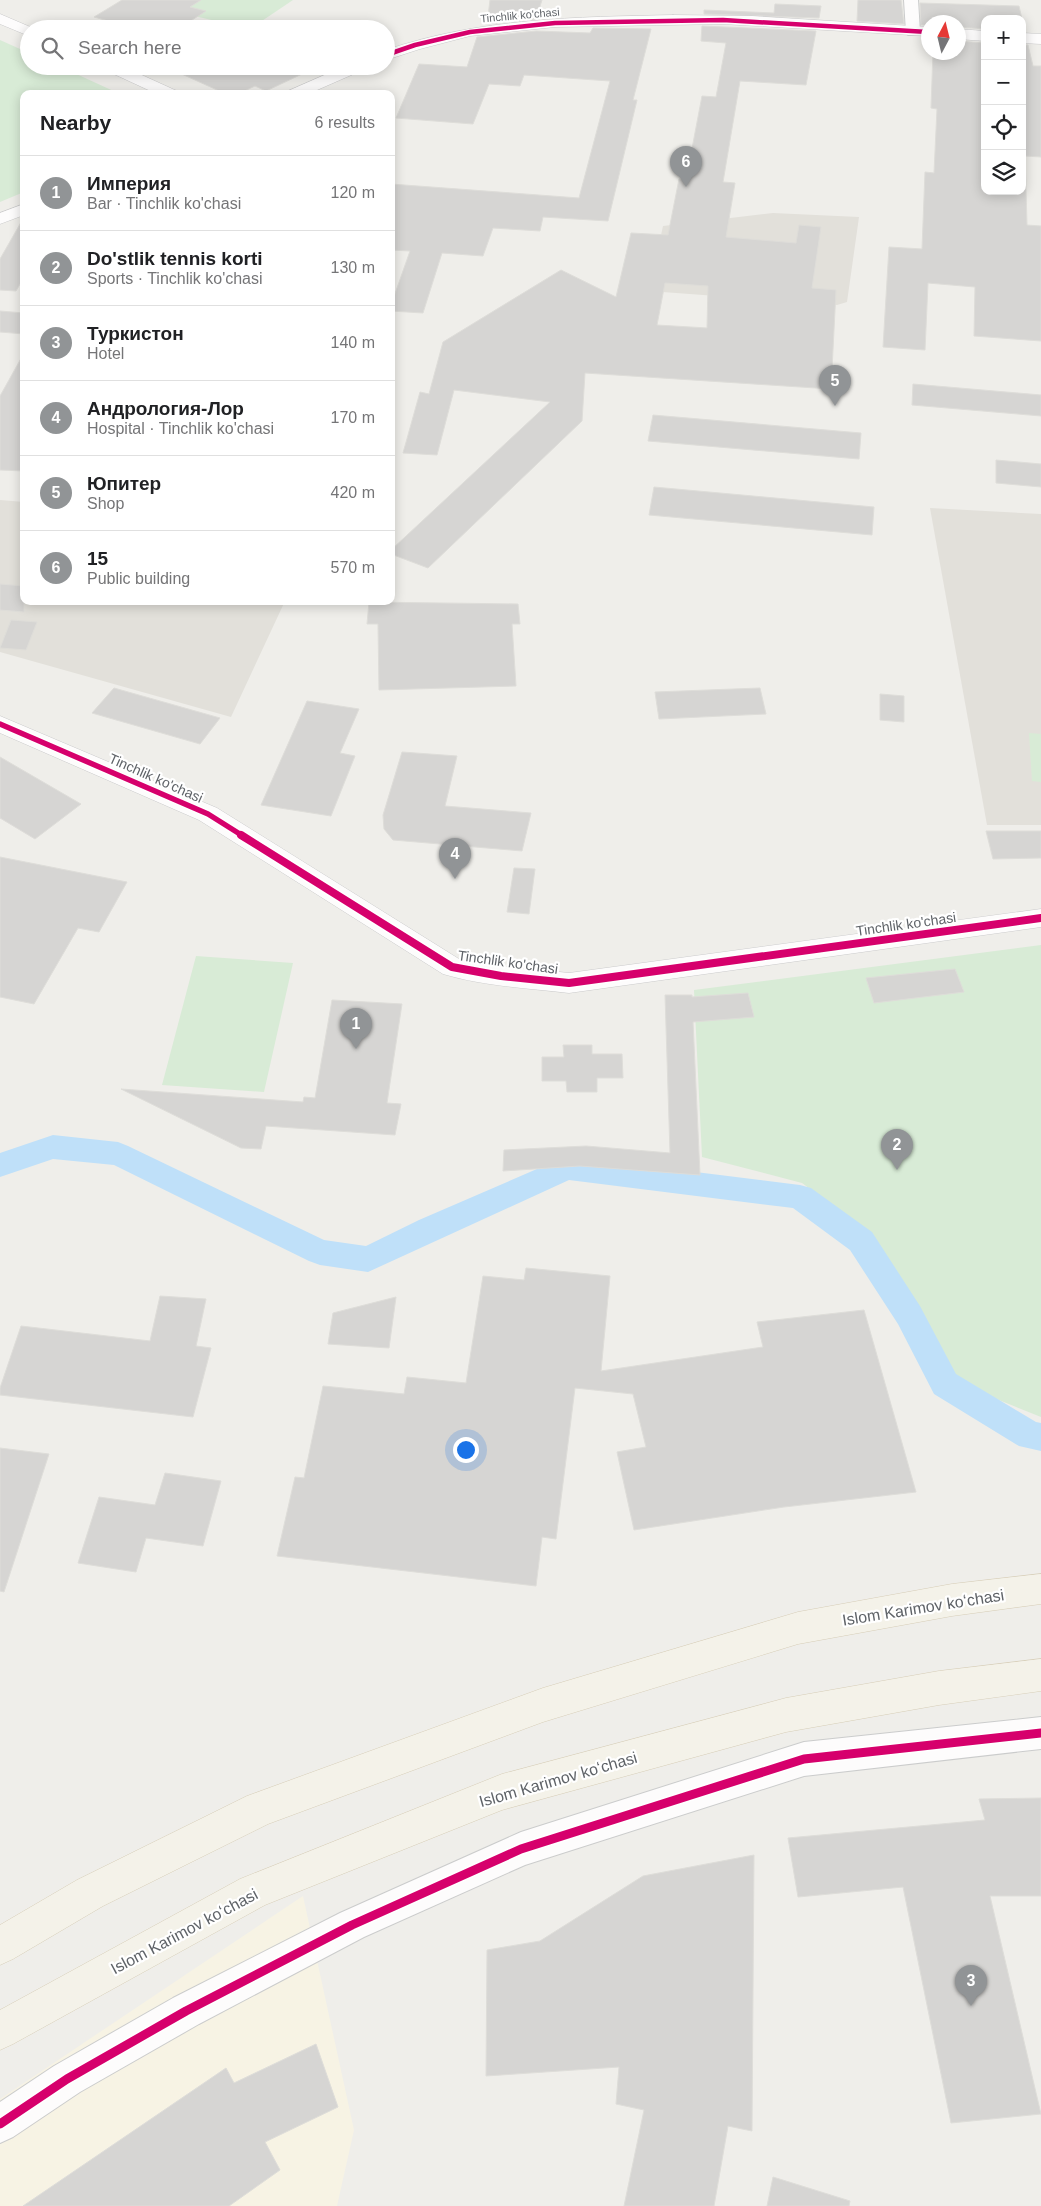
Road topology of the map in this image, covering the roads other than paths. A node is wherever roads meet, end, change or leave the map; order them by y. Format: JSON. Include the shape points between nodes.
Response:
{"nodes":[{"id":1,"x":911,"y":0,"type":"edge"},
{"id":2,"x":0,"y":19,"type":"edge"},
{"id":3,"x":20,"y":27,"type":"edge"},
{"id":4,"x":921,"y":32,"type":"edge"},
{"id":5,"x":966,"y":35,"type":"edge"},
{"id":6,"x":981,"y":36,"type":"edge"},
{"id":7,"x":1026,"y":38,"type":"edge"},
{"id":8,"x":1041,"y":39,"type":"edge"},
{"id":9,"x":395,"y":52,"type":"edge"},
{"id":10,"x":129,"y":75,"type":"edge"},
{"id":11,"x":338,"y":75,"type":"edge"},
{"id":12,"x":162,"y":90,"type":"edge"},
{"id":13,"x":303,"y":90,"type":"edge"},
{"id":14,"x":20,"y":211,"type":"edge"},
{"id":15,"x":0,"y":219,"type":"edge"},
{"id":16,"x":0,"y":724,"type":"edge"},
{"id":17,"x":1041,"y":918,"type":"edge"},
{"id":18,"x":1041,"y":1589,"type":"edge"},
{"id":19,"x":1041,"y":1675,"type":"edge"},
{"id":20,"x":1041,"y":1733,"type":"edge"},
{"id":21,"x":0,"y":1946,"type":"edge"},
{"id":22,"x":0,"y":2031,"type":"edge"},
{"id":23,"x":0,"y":2124,"type":"edge"}],
"edges":[{"from":1,"to":4,"type":"street"},
{"from":2,"to":3,"type":"street"},
{"from":4,"to":9,"type":"street","name":"Tinchlik ko'chasi","via":[[694,19],[558,22],[466,31]]},
{"from":5,"to":6,"type":"street"},
{"from":7,"to":8,"type":"street"},
{"from":10,"to":12,"type":"street"},
{"from":11,"to":13,"type":"street"},
{"from":14,"to":15,"type":"street"},
{"from":16,"to":17,"type":"street","name":"Tinchlik ko'chasi","via":[[208,814],[452,967],[569,983]]},
{"from":18,"to":21,"type":"main road","name":"Islom Karimov koʻchasi","via":[[952,1600],[798,1628],[543,1705],[260,1809],[90,1893]]},
{"from":19,"to":22,"type":"main road","name":"Islom Karimov koʻchasi","via":[[939,1688],[786,1715],[502,1792],[253,1892]]},
{"from":20,"to":23,"type":"street","via":[[804,1759],[522,1849],[352,1926],[186,2011],[67,2079]]}]}
